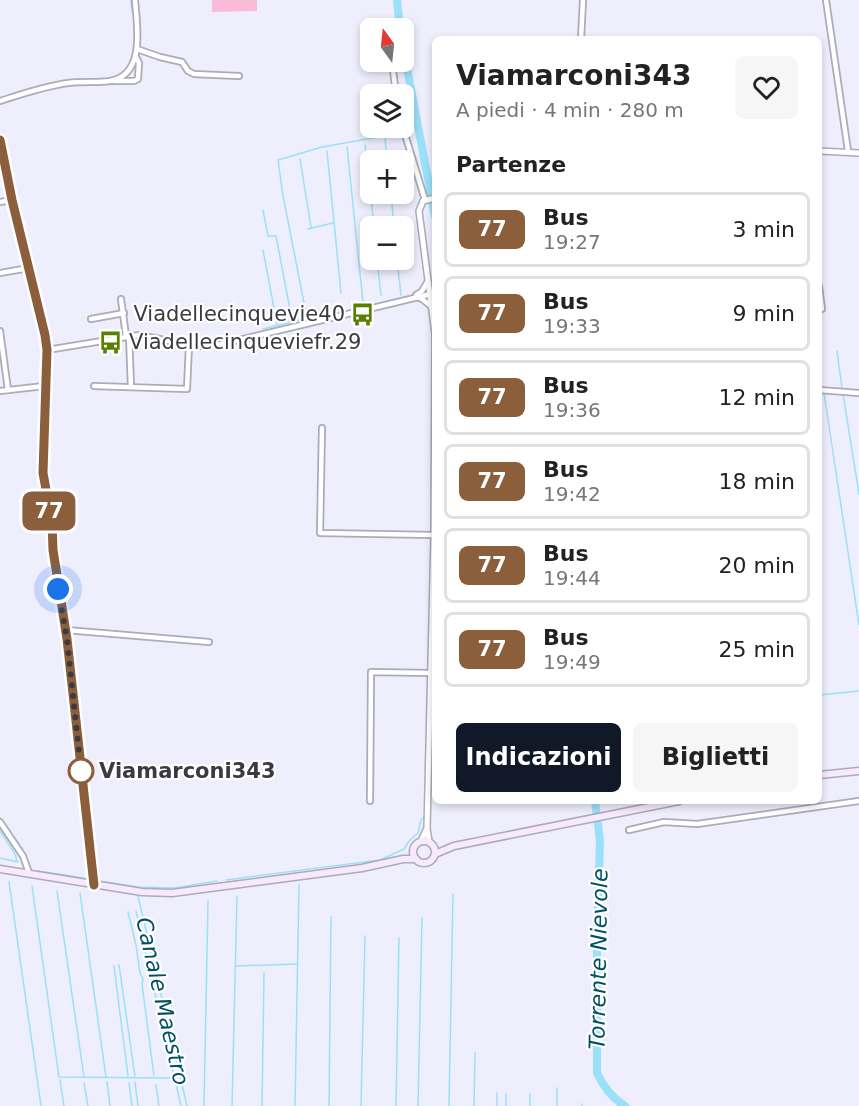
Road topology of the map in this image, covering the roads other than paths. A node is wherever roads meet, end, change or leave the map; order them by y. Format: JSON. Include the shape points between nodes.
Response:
{"nodes":[{"id":1,"x":135,"y":0,"type":"edge"},
{"id":2,"x":583,"y":0,"type":"edge"},
{"id":3,"x":826,"y":0,"type":"edge"},
{"id":4,"x":581,"y":36,"type":"edge"},
{"id":5,"x":137,"y":49,"type":"junction"},
{"id":6,"x":136,"y":57,"type":"junction"},
{"id":7,"x":239,"y":76,"type":"dead end"},
{"id":8,"x":111,"y":81,"type":"junction"},
{"id":9,"x":0,"y":101,"type":"edge"},
{"id":10,"x":405,"y":138,"type":"edge"},
{"id":11,"x":0,"y":140,"type":"edge"},
{"id":12,"x":822,"y":151,"type":"edge"},
{"id":13,"x":848,"y":151,"type":"junction"},
{"id":14,"x":858,"y":154,"type":"edge"},
{"id":15,"x":432,"y":199,"type":"edge"},
{"id":16,"x":12,"y":200,"type":"junction"},
{"id":17,"x":426,"y":200,"type":"junction"},
{"id":18,"x":0,"y":202,"type":"edge"},
{"id":19,"x":29,"y":268,"type":"junction"},
{"id":20,"x":0,"y":273,"type":"edge"},
{"id":21,"x":428,"y":280,"type":"junction"},
{"id":22,"x":431,"y":294,"type":"junction"},
{"id":23,"x":414,"y":297,"type":"junction"},
{"id":24,"x":121,"y":299,"type":"dead end"},
{"id":25,"x":432,"y":308,"type":"joint"},
{"id":26,"x":124,"y":313,"type":"junction"},
{"id":27,"x":91,"y":319,"type":"dead end"},
{"id":28,"x":0,"y":331,"type":"edge"},
{"id":29,"x":128,"y":336,"type":"junction"},
{"id":30,"x":189,"y":345,"type":"junction"},
{"id":31,"x":47,"y":350,"type":"junction"},
{"id":32,"x":44,"y":386,"type":"junction"},
{"id":33,"x":94,"y":386,"type":"dead end"},
{"id":34,"x":131,"y":387,"type":"junction"},
{"id":35,"x":8,"y":390,"type":"junction"},
{"id":36,"x":822,"y":390,"type":"edge"},
{"id":37,"x":0,"y":391,"type":"edge"},
{"id":38,"x":859,"y":393,"type":"edge"},
{"id":39,"x":322,"y":428,"type":"dead end"},
{"id":40,"x":432,"y":535,"type":"edge"},
{"id":41,"x":432,"y":604,"type":"edge"},
{"id":42,"x":66,"y":630,"type":"junction"},
{"id":43,"x":209,"y":642,"type":"dead end"},
{"id":44,"x":430,"y":674,"type":"junction"},
{"id":45,"x":859,"y":771,"type":"edge"},
{"id":46,"x":822,"y":775,"type":"edge"},
{"id":47,"x":370,"y":801,"type":"dead end"},
{"id":48,"x":859,"y":801,"type":"edge"},
{"id":49,"x":664,"y":804,"type":"edge"},
{"id":50,"x":0,"y":822,"type":"edge"},
{"id":51,"x":629,"y":830,"type":"dead end"},
{"id":52,"x":428,"y":842,"type":"junction"},
{"id":53,"x":454,"y":846,"type":"junction"},
{"id":54,"x":413,"y":852,"type":"junction"},
{"id":55,"x":435,"y":854,"type":"junction"},
{"id":56,"x":403,"y":859,"type":"junction"},
{"id":57,"x":416,"y":860,"type":"junction"},
{"id":58,"x":0,"y":868,"type":"edge"},
{"id":59,"x":29,"y":873,"type":"junction"},
{"id":60,"x":94,"y":885,"type":"junction"}],
"edges":[{"from":1,"to":5,"type":"street"},
{"from":2,"to":4,"type":"street"},
{"from":3,"to":13,"type":"street"},
{"from":5,"to":6,"type":"street"},
{"from":5,"to":7,"type":"street","via":[[182,62],[194,74]]},
{"from":6,"to":8,"type":"street","via":[[125,73]]},
{"from":6,"to":8,"type":"street","via":[[140,76],[137,80]]},
{"from":8,"to":9,"type":"street","via":[[61,84]]},
{"from":10,"to":17,"type":"street"},
{"from":11,"to":16,"type":"street"},
{"from":12,"to":13,"type":"street"},
{"from":13,"to":14,"type":"street"},
{"from":15,"to":17,"type":"street"},
{"from":16,"to":18,"type":"street"},
{"from":16,"to":19,"type":"street"},
{"from":17,"to":21,"type":"street","via":[[419,215]]},
{"from":19,"to":20,"type":"street"},
{"from":19,"to":31,"type":"street"},
{"from":21,"to":22,"type":"street"},
{"from":21,"to":23,"type":"street"},
{"from":22,"to":23,"type":"street"},
{"from":22,"to":25,"type":"street"},
{"from":23,"to":25,"type":"street"},
{"from":23,"to":30,"type":"street","via":[[232,342]]},
{"from":24,"to":26,"type":"street"},
{"from":26,"to":27,"type":"street"},
{"from":26,"to":29,"type":"street"},
{"from":28,"to":35,"type":"street"},
{"from":29,"to":30,"type":"street","via":[[139,334]]},
{"from":29,"to":31,"type":"street"},
{"from":29,"to":34,"type":"street"},
{"from":30,"to":34,"type":"street","via":[[188,389]]},
{"from":31,"to":32,"type":"street"},
{"from":32,"to":35,"type":"street"},
{"from":32,"to":42,"type":"street","via":[[43,473]]},
{"from":33,"to":34,"type":"street"},
{"from":35,"to":37,"type":"street"},
{"from":36,"to":38,"type":"street"},
{"from":39,"to":40,"type":"street","via":[[320,532]]},
{"from":41,"to":44,"type":"street"},
{"from":42,"to":43,"type":"street"},
{"from":42,"to":60,"type":"street"},
{"from":44,"to":47,"type":"street","via":[[371,672]]},
{"from":44,"to":52,"type":"street"},
{"from":45,"to":46,"type":"main road"},
{"from":48,"to":51,"type":"street","via":[[697,824],[664,822]]},
{"from":49,"to":53,"type":"main road"},
{"from":50,"to":59,"type":"street","via":[[23,856]]},
{"from":52,"to":53,"type":"main road"},
{"from":52,"to":54,"type":"main road","via":[[415,846]]},
{"from":52,"to":55,"type":"main road"},
{"from":53,"to":55,"type":"main road"},
{"from":54,"to":56,"type":"main road"},
{"from":54,"to":57,"type":"main road"},
{"from":55,"to":57,"type":"main road","via":[[428,862]]},
{"from":56,"to":57,"type":"main road"},
{"from":56,"to":60,"type":"main road","via":[[172,893]]},
{"from":58,"to":59,"type":"main road"},
{"from":59,"to":60,"type":"main road"}]}
